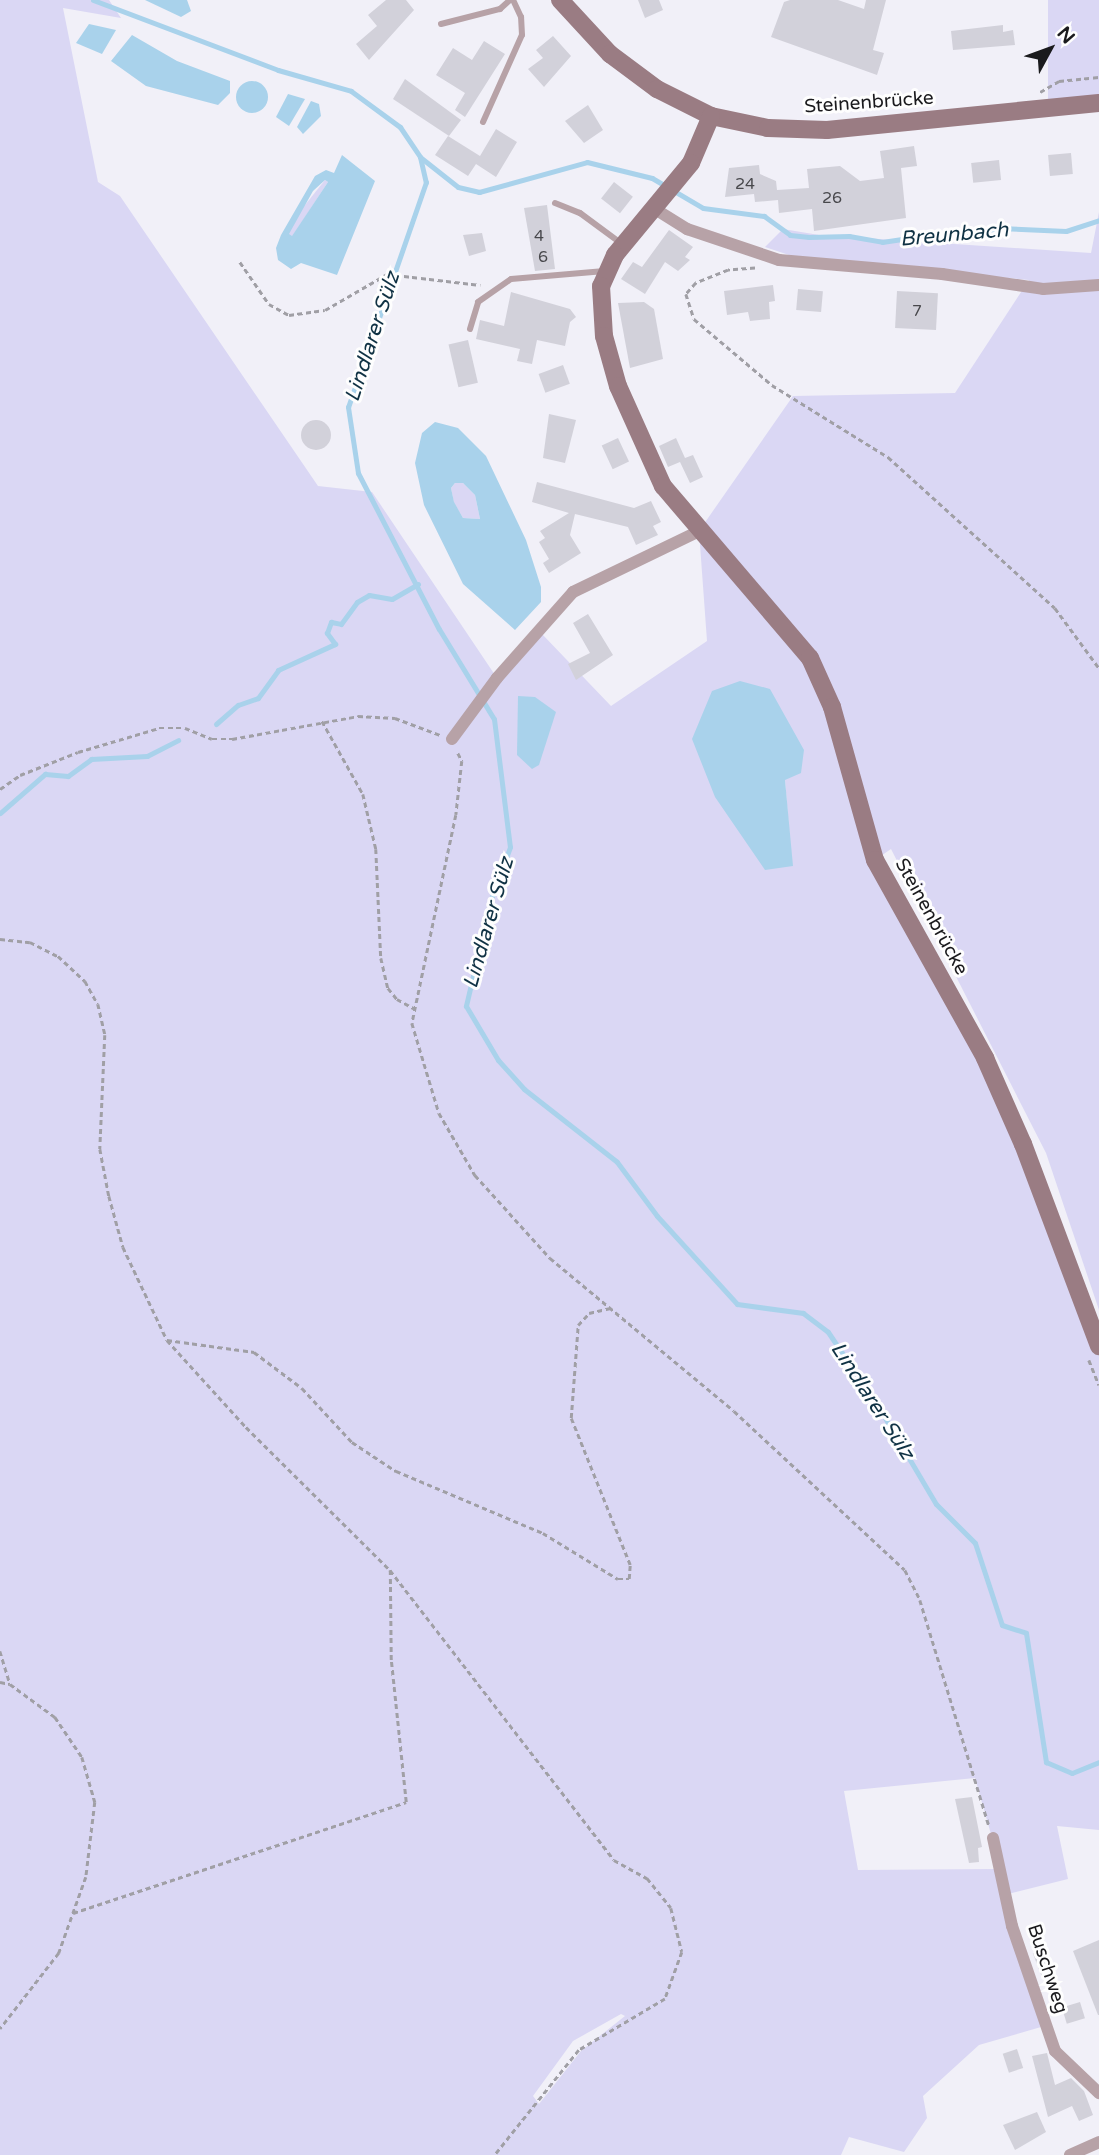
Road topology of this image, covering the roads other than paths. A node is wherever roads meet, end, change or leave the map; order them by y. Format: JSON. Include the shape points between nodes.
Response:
{"nodes":[{"id":1,"x":512,"y":0,"type":"edge"},
{"id":2,"x":560,"y":0,"type":"edge"},
{"id":3,"x":441,"y":24,"type":"dead end"},
{"id":4,"x":1099,"y":103,"type":"edge"},
{"id":5,"x":711,"y":116,"type":"junction"},
{"id":6,"x":483,"y":122,"type":"dead end"},
{"id":7,"x":555,"y":203,"type":"dead end"},
{"id":8,"x":659,"y":203,"type":"junction"},
{"id":9,"x":624,"y":245,"type":"junction"},
{"id":10,"x":607,"y":271,"type":"junction"},
{"id":11,"x":1099,"y":285,"type":"edge"},
{"id":12,"x":470,"y":329,"type":"dead end"},
{"id":13,"x":699,"y":531,"type":"junction"},
{"id":14,"x":452,"y":739,"type":"road end"},
{"id":15,"x":1099,"y":1346,"type":"edge"},
{"id":16,"x":993,"y":1838,"type":"road end"},
{"id":17,"x":1099,"y":2093,"type":"edge"},
{"id":18,"x":1099,"y":2142,"type":"edge"},
{"id":19,"x":1070,"y":2155,"type":"edge"}],
"edges":[{"from":1,"to":3,"type":"lane","via":[[500,9]]},
{"from":1,"to":6,"type":"lane","via":[[521,17],[522,35]]},
{"from":2,"to":5,"type":"main road","via":[[610,54],[657,89]]},
{"from":4,"to":5,"type":"main road","name":"Steinenbrücke","via":[[827,130],[768,128]]},
{"from":5,"to":8,"type":"main road","name":"Steinenbrücke","via":[[691,163]]},
{"from":7,"to":9,"type":"lane","via":[[580,213]]},
{"from":8,"to":9,"type":"main road","name":"Steinenbrücke"},
{"from":8,"to":11,"type":"street","via":[[687,229],[779,260],[943,274],[1043,289]]},
{"from":9,"to":10,"type":"main road","name":"Steinenbrücke"},
{"from":10,"to":12,"type":"lane","via":[[526,276],[499,284],[478,302]]},
{"from":10,"to":13,"type":"main road","name":"Steinenbrücke","via":[[601,308],[618,386],[663,486]]},
{"from":13,"to":14,"type":"street","via":[[600,575],[573,592]]},
{"from":13,"to":15,"type":"main road","name":"Steinenbrücke","via":[[788,627],[810,658],[832,707],[875,860],[985,1058],[1023,1144]]},
{"from":16,"to":17,"type":"street","name":"Buschweg","via":[[1012,1926],[1055,2050]]},
{"from":18,"to":19,"type":"street"}]}
